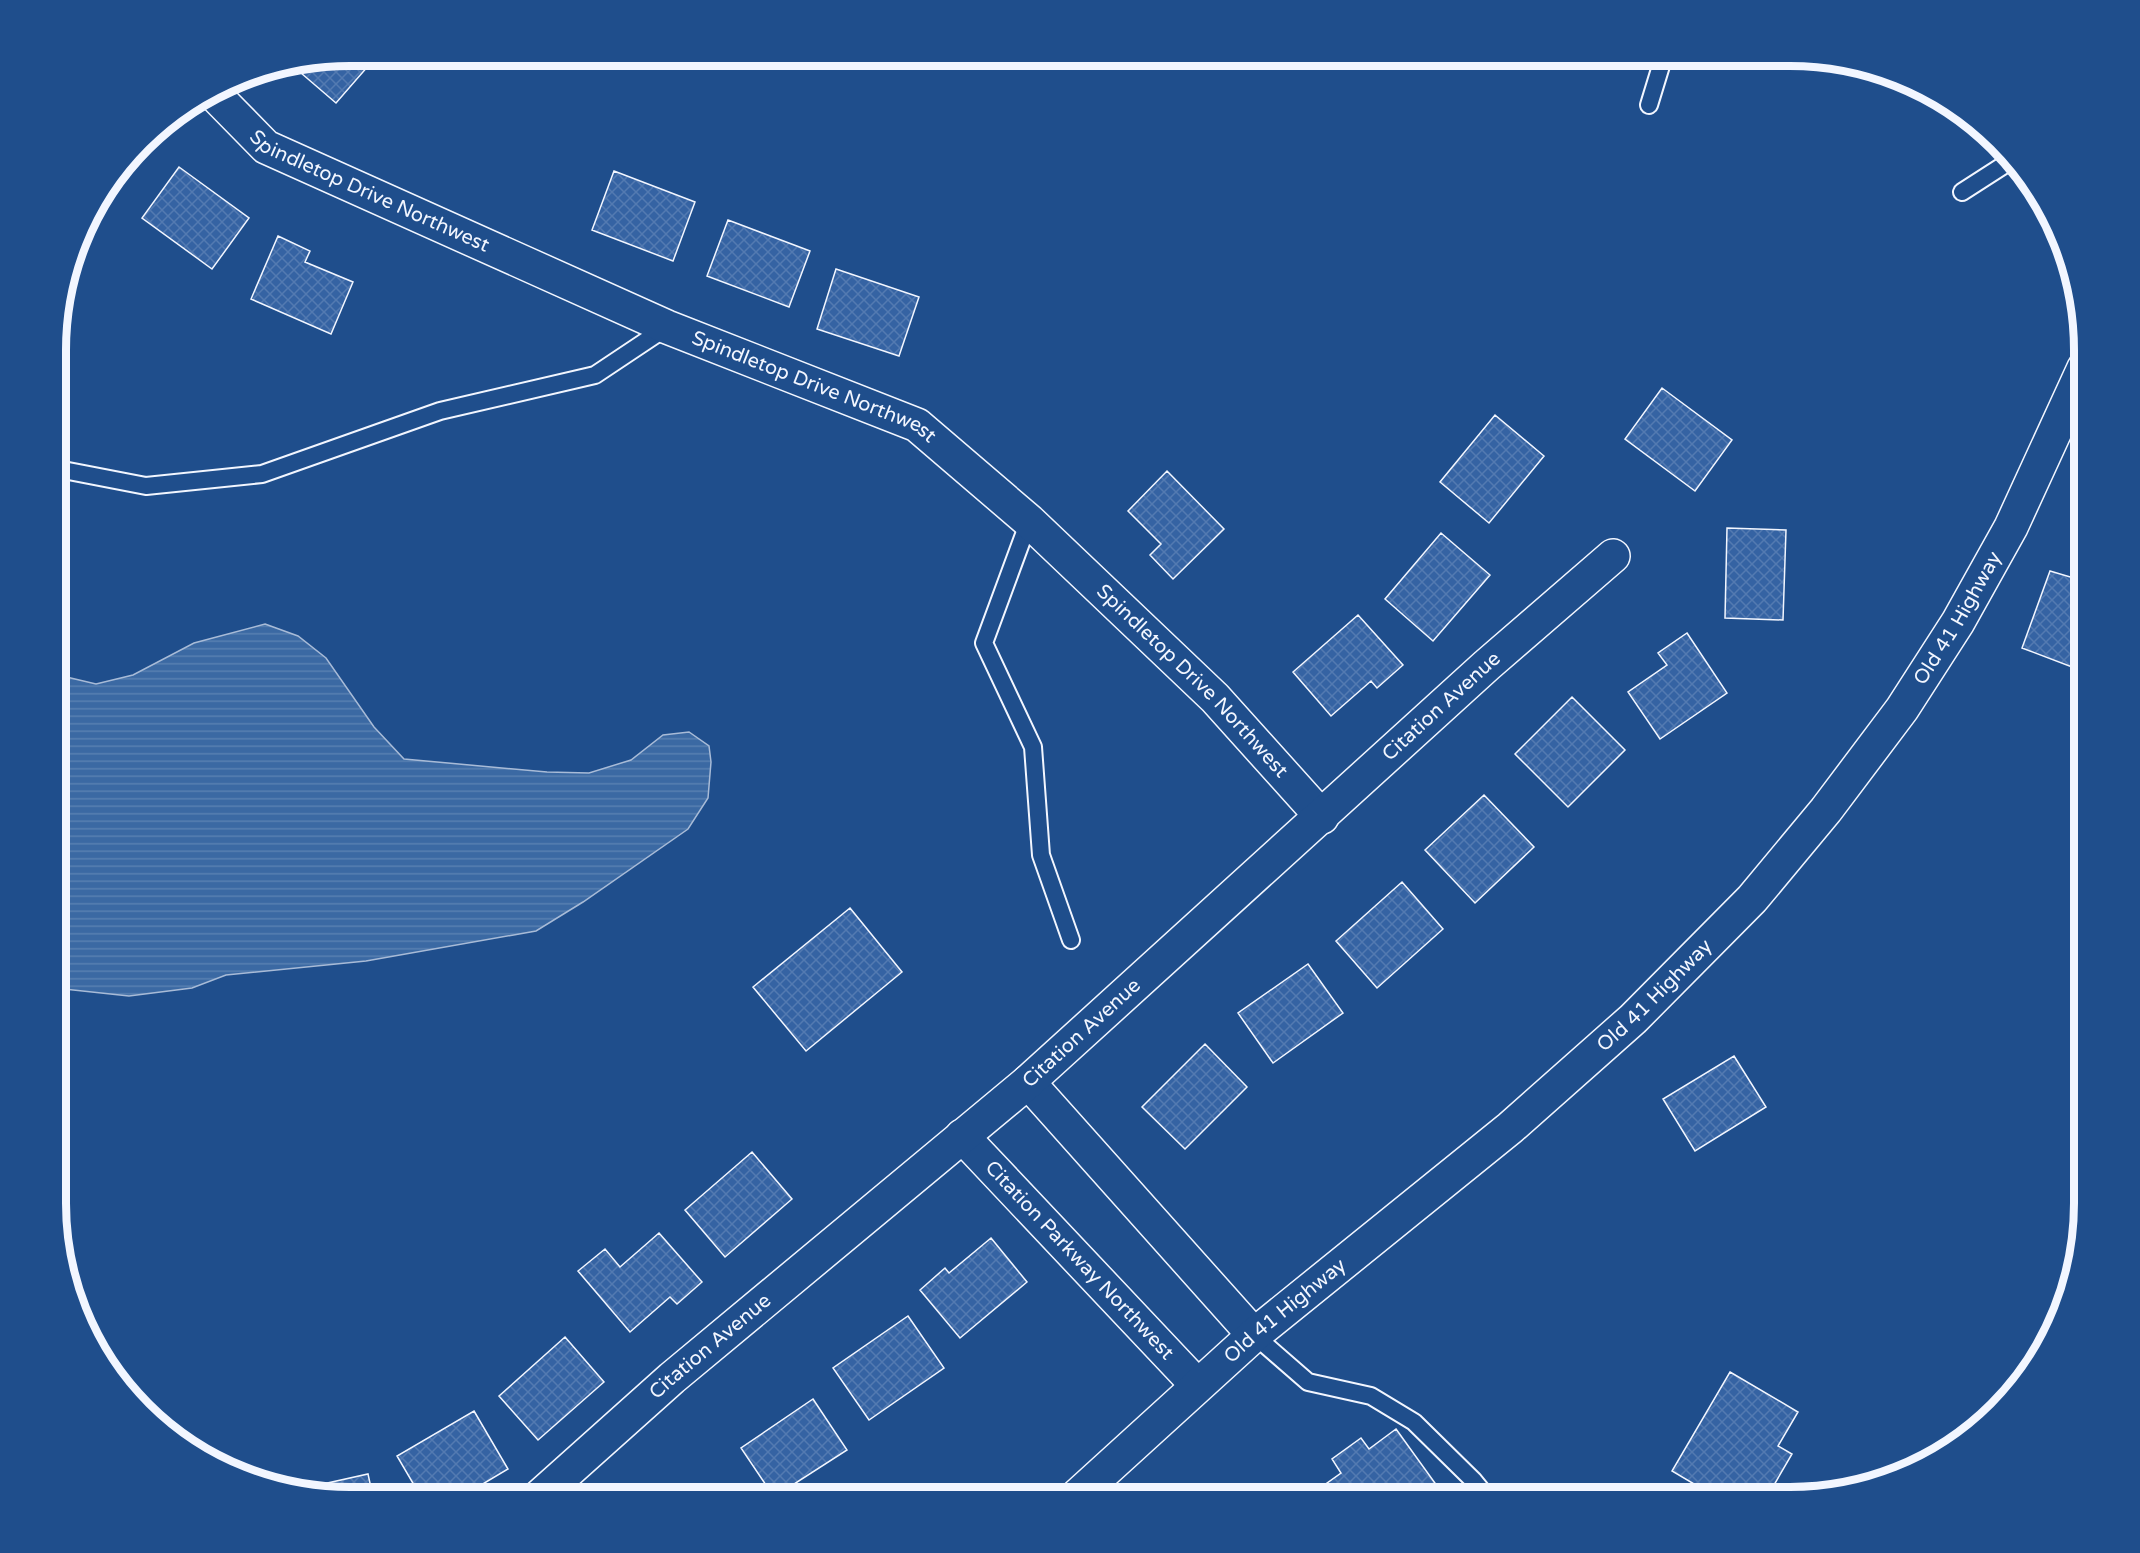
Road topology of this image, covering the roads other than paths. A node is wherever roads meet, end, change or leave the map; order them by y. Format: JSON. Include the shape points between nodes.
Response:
{"nodes":[{"id":1,"x":1661,"y":66,"type":"edge"},
{"id":2,"x":218,"y":98,"type":"edge"},
{"id":3,"x":1649,"y":105,"type":"dead end"},
{"id":4,"x":2004,"y":164,"type":"edge"},
{"id":5,"x":1962,"y":192,"type":"dead end"},
{"id":6,"x":667,"y":327,"type":"junction"},
{"id":7,"x":2074,"y":390,"type":"edge"},
{"id":8,"x":66,"y":471,"type":"edge"},
{"id":9,"x":1029,"y":521,"type":"junction"},
{"id":10,"x":1613,"y":556,"type":"dead end"},
{"id":11,"x":1322,"y":817,"type":"junction"},
{"id":12,"x":1071,"y":940,"type":"dead end"},
{"id":13,"x":1028,"y":1082,"type":"junction"},
{"id":14,"x":962,"y":1136,"type":"junction"},
{"id":15,"x":1254,"y":1335,"type":"junction"},
{"id":16,"x":1197,"y":1385,"type":"junction"},
{"id":17,"x":550,"y":1487,"type":"edge"},
{"id":18,"x":1087,"y":1487,"type":"edge"},
{"id":19,"x":1479,"y":1487,"type":"edge"}],
"edges":[{"from":1,"to":3,"type":"lane"},
{"from":2,"to":6,"type":"street","name":"Spindletop Drive Northwest","via":[[266,147]]},
{"from":4,"to":5,"type":"lane"},
{"from":6,"to":8,"type":"lane","via":[[595,375],[440,411],[262,474],[146,486]]},
{"from":6,"to":9,"type":"street","name":"Spindletop Drive Northwest","via":[[917,425]]},
{"from":7,"to":15,"type":"street","name":"Old 41 Highway","via":[[2011,528],[1958,622],[1902,709],[1752,899],[1633,1019],[1510,1128]]},
{"from":9,"to":11,"type":"street","name":"Spindletop Drive Northwest","via":[[1215,698]]},
{"from":9,"to":12,"type":"lane","via":[[984,643],[1033,747],[1041,855]]},
{"from":10,"to":11,"type":"street","name":"Citation Avenue"},
{"from":11,"to":13,"type":"street","name":"Citation Avenue"},
{"from":13,"to":14,"type":"street","name":"Citation Avenue"},
{"from":13,"to":15,"type":"street"},
{"from":14,"to":16,"type":"street","name":"Citation Parkway Northwest"},
{"from":14,"to":17,"type":"street","name":"Citation Avenue","via":[[672,1377]]},
{"from":15,"to":16,"type":"street","name":"Old 41 Highway"},
{"from":15,"to":19,"type":"lane","via":[[1308,1382],[1371,1396],[1414,1422]]},
{"from":16,"to":18,"type":"street","name":"Old 41 Highway"}]}
